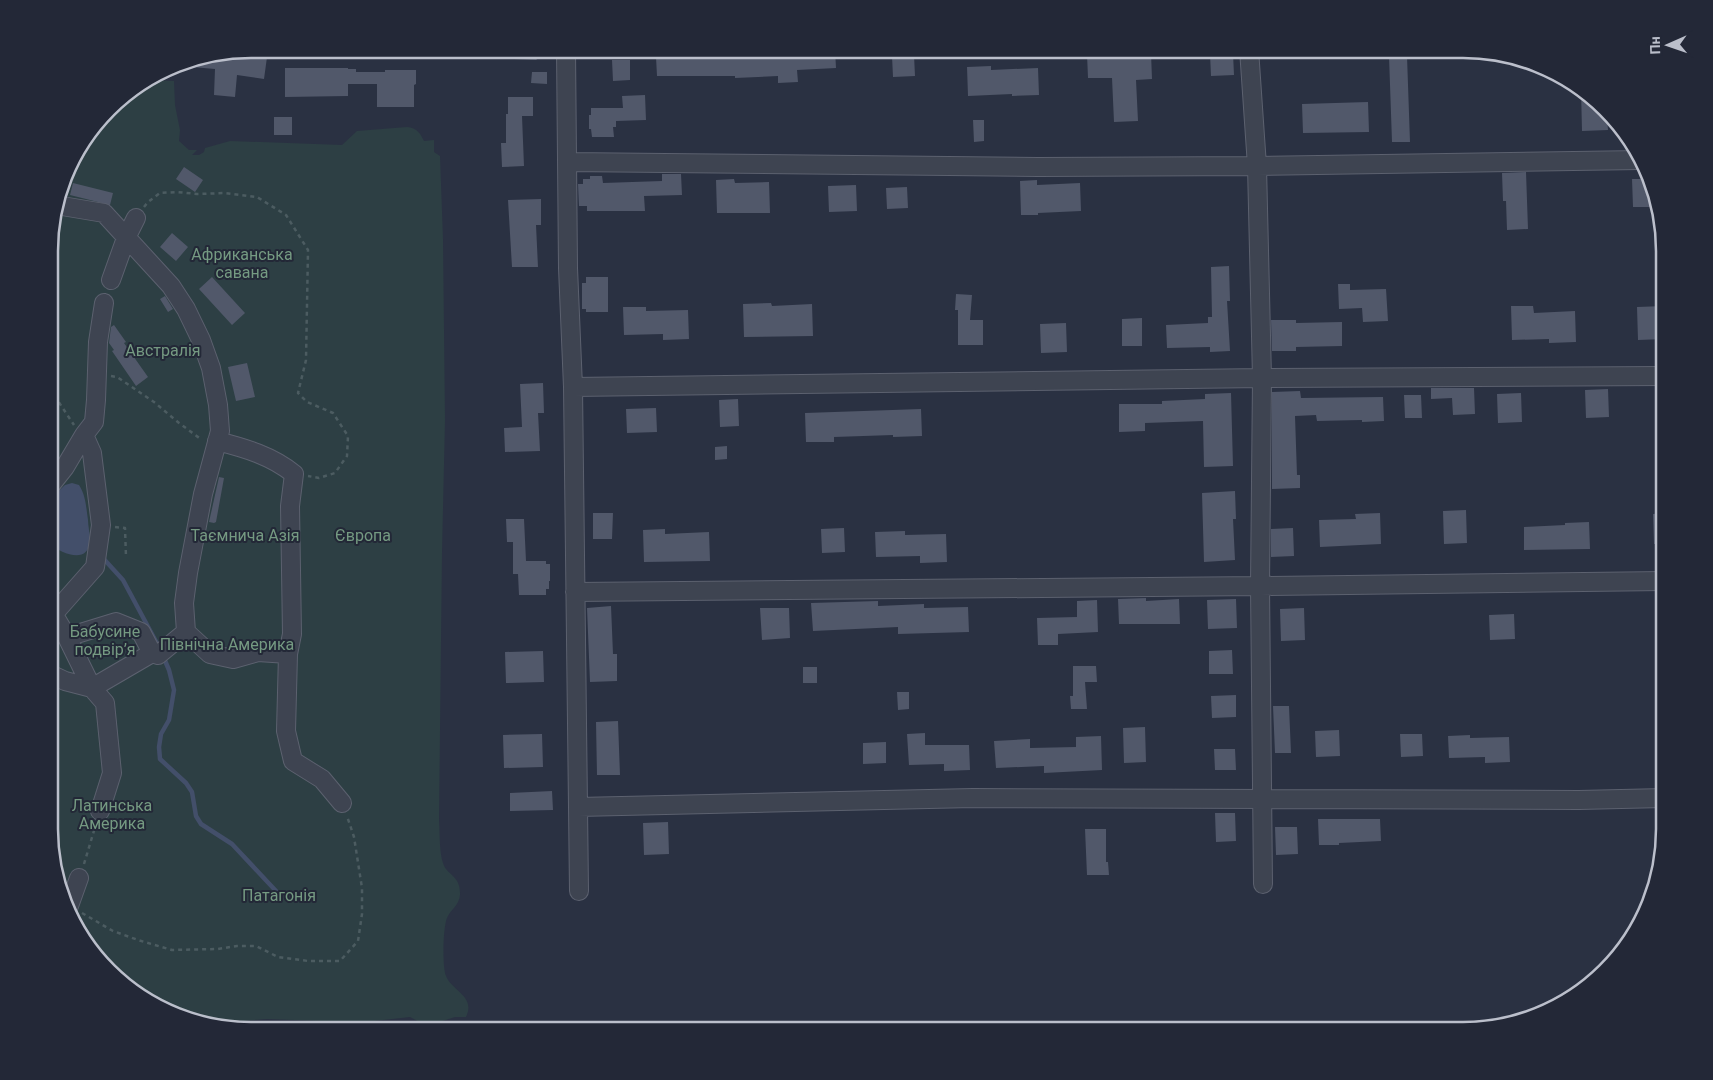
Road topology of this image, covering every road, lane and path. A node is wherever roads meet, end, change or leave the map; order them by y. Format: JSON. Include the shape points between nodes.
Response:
{"nodes":[{"id":1,"x":566,"y":58,"type":"edge"},
{"id":2,"x":1250,"y":58,"type":"edge"},
{"id":3,"x":1633,"y":160,"type":"edge"},
{"id":4,"x":568,"y":162,"type":"junction"},
{"id":5,"x":1257,"y":166,"type":"junction"},
{"id":6,"x":63,"y":206,"type":"edge"},
{"id":7,"x":136,"y":218,"type":"joint"},
{"id":8,"x":126,"y":238,"type":"junction"},
{"id":9,"x":111,"y":280,"type":"dead end"},
{"id":10,"x":104,"y":303,"type":"dead end"},
{"id":11,"x":97,"y":373,"type":"junction"},
{"id":12,"x":1656,"y":376,"type":"edge"},
{"id":13,"x":1262,"y":378,"type":"junction"},
{"id":14,"x":573,"y":387,"type":"junction"},
{"id":15,"x":57,"y":400,"type":"edge"},
{"id":16,"x":84,"y":435,"type":"junction"},
{"id":17,"x":217,"y":441,"type":"junction"},
{"id":18,"x":294,"y":474,"type":"junction"},
{"id":19,"x":57,"y":478,"type":"edge"},
{"id":20,"x":101,"y":525,"type":"junction"},
{"id":21,"x":126,"y":557,"type":"dead end"},
{"id":22,"x":1656,"y":580,"type":"edge"},
{"id":23,"x":1260,"y":586,"type":"junction"},
{"id":24,"x":574,"y":592,"type":"junction"},
{"id":25,"x":57,"y":611,"type":"edge"},
{"id":26,"x":57,"y":624,"type":"edge"},
{"id":27,"x":186,"y":632,"type":"junction"},
{"id":28,"x":67,"y":637,"type":"junction"},
{"id":29,"x":158,"y":653,"type":"junction"},
{"id":30,"x":288,"y":654,"type":"junction"},
{"id":31,"x":57,"y":677,"type":"edge"},
{"id":32,"x":92,"y":688,"type":"junction"},
{"id":33,"x":1656,"y":798,"type":"edge"},
{"id":34,"x":1262,"y":799,"type":"junction"},
{"id":35,"x":342,"y":803,"type":"joint"},
{"id":36,"x":578,"y":806,"type":"junction"},
{"id":37,"x":100,"y":810,"type":"joint"},
{"id":38,"x":73,"y":883,"type":"edge"},
{"id":39,"x":1262,"y":884,"type":"dead end"},
{"id":40,"x":578,"y":891,"type":"dead end"},
{"id":41,"x":71,"y":900,"type":"edge"},
{"id":42,"x":74,"y":908,"type":"edge"}],
"edges":[{"from":1,"to":4,"type":"street"},
{"from":2,"to":5,"type":"street"},
{"from":3,"to":5,"type":"street"},
{"from":4,"to":5,"type":"street"},
{"from":4,"to":14,"type":"street"},
{"from":5,"to":13,"type":"street"},
{"from":6,"to":8,"type":"street","via":[[104,213]]},
{"from":7,"to":8,"type":"street"},
{"from":7,"to":18,"type":"path","via":[[160,193],[225,193],[257,197],[286,216],[308,250],[306,360],[298,393],[307,402],[333,413],[348,436],[348,446],[347,456],[335,473],[319,478]]},
{"from":8,"to":9,"type":"street"},
{"from":8,"to":17,"type":"street","via":[[171,286],[201,340],[211,368],[218,405],[220,431]]},
{"from":10,"to":11,"type":"street"},
{"from":11,"to":16,"type":"street","via":[[94,422]]},
{"from":11,"to":17,"type":"path","via":[[117,377],[203,441]]},
{"from":12,"to":13,"type":"street"},
{"from":13,"to":14,"type":"street"},
{"from":13,"to":23,"type":"street"},
{"from":14,"to":24,"type":"street"},
{"from":15,"to":16,"type":"path"},
{"from":16,"to":19,"type":"street"},
{"from":16,"to":20,"type":"street","via":[[92,453]]},
{"from":17,"to":18,"type":"street","via":[[240,446],[280,463]]},
{"from":17,"to":27,"type":"street","via":[[188,573],[184,603]]},
{"from":18,"to":30,"type":"street","via":[[290,514],[292,634]]},
{"from":20,"to":21,"type":"path","via":[[125,528]]},
{"from":20,"to":25,"type":"street","via":[[95,567]]},
{"from":22,"to":23,"type":"street"},
{"from":23,"to":24,"type":"street"},
{"from":23,"to":34,"type":"street"},
{"from":24,"to":36,"type":"street"},
{"from":26,"to":28,"type":"street"},
{"from":27,"to":29,"type":"street"},
{"from":27,"to":30,"type":"street","via":[[210,654],[233,659],[258,652]]},
{"from":28,"to":29,"type":"street","via":[[116,622],[141,632]]},
{"from":28,"to":32,"type":"street"},
{"from":29,"to":32,"type":"street"},
{"from":30,"to":35,"type":"street","via":[[286,731],[293,761],[322,779]]},
{"from":31,"to":32,"type":"street"},
{"from":32,"to":37,"type":"street","via":[[105,703],[112,773]]},
{"from":33,"to":34,"type":"street"},
{"from":34,"to":36,"type":"street","via":[[973,798]]},
{"from":34,"to":39,"type":"street"},
{"from":35,"to":42,"type":"path","via":[[354,837],[362,888],[362,914],[358,941],[340,961],[308,961],[278,956],[256,946],[172,950],[113,931]]},
{"from":36,"to":40,"type":"street"},
{"from":37,"to":38,"type":"path"},
{"from":38,"to":41,"type":"street"}]}
